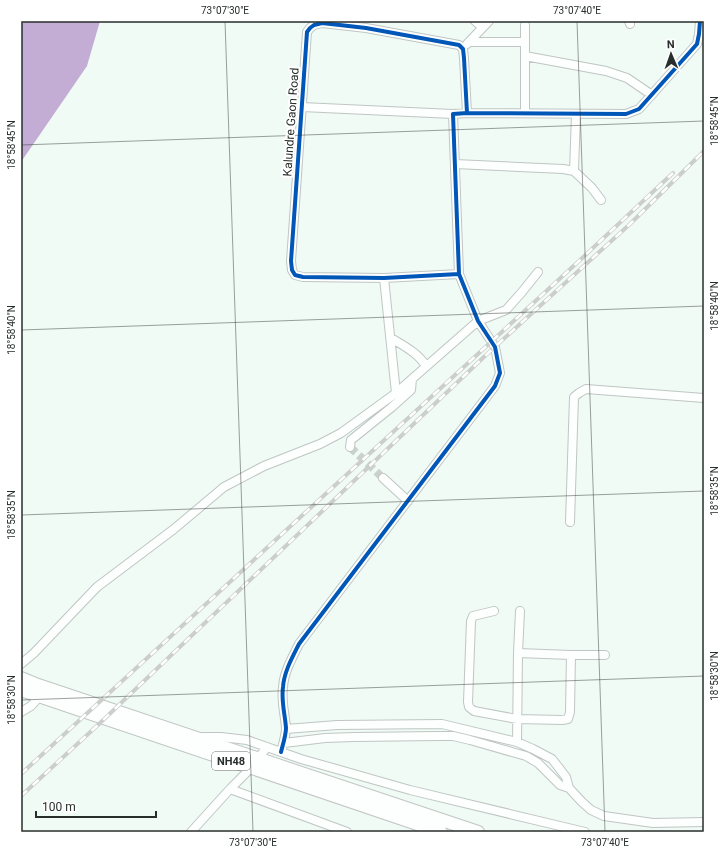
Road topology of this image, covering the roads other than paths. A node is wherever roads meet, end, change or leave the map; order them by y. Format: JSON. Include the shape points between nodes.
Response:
{"nodes":[{"id":1,"x":475,"y":21,"type":"edge"},
{"id":2,"x":489,"y":21,"type":"edge"},
{"id":3,"x":700,"y":21,"type":"edge"},
{"id":4,"x":355,"y":24,"type":"edge"},
{"id":5,"x":525,"y":25,"type":"dead end"},
{"id":6,"x":482,"y":27,"type":"junction"},
{"id":7,"x":469,"y":42,"type":"junction"},
{"id":8,"x":525,"y":42,"type":"junction"},
{"id":9,"x":463,"y":49,"type":"junction"},
{"id":10,"x":525,"y":56,"type":"junction"},
{"id":11,"x":652,"y":95,"type":"junction"},
{"id":12,"x":302,"y":107,"type":"junction"},
{"id":13,"x":467,"y":113,"type":"junction"},
{"id":14,"x":525,"y":113,"type":"junction"},
{"id":15,"x":453,"y":114,"type":"junction"},
{"id":16,"x":576,"y":114,"type":"junction"},
{"id":17,"x":455,"y":164,"type":"junction"},
{"id":18,"x":574,"y":171,"type":"junction"},
{"id":19,"x":601,"y":200,"type":"dead end"},
{"id":20,"x":538,"y":272,"type":"dead end"},
{"id":21,"x":459,"y":274,"type":"junction"},
{"id":22,"x":384,"y":278,"type":"junction"},
{"id":23,"x":478,"y":321,"type":"junction"},
{"id":24,"x":391,"y":338,"type":"junction"},
{"id":25,"x":426,"y":366,"type":"junction"},
{"id":26,"x":412,"y":379,"type":"junction"},
{"id":27,"x":396,"y":392,"type":"junction"},
{"id":28,"x":704,"y":398,"type":"edge"},
{"id":29,"x":350,"y":447,"type":"dead end"},
{"id":30,"x":383,"y":478,"type":"tunnel mouth"},
{"id":31,"x":408,"y":501,"type":"junction"},
{"id":32,"x":570,"y":522,"type":"dead end"},
{"id":33,"x":494,"y":611,"type":"dead end"},
{"id":34,"x":520,"y":611,"type":"dead end"},
{"id":35,"x":518,"y":653,"type":"junction"},
{"id":36,"x":571,"y":655,"type":"junction"},
{"id":37,"x":605,"y":655,"type":"dead end"},
{"id":38,"x":21,"y":664,"type":"edge"},
{"id":39,"x":21,"y":678,"type":"edge"},
{"id":40,"x":21,"y":690,"type":"edge"},
{"id":41,"x":40,"y":696,"type":"junction"},
{"id":42,"x":21,"y":712,"type":"edge"},
{"id":43,"x":517,"y":719,"type":"junction"},
{"id":44,"x":286,"y":729,"type":"junction"},
{"id":45,"x":196,"y":738,"type":"junction"},
{"id":46,"x":517,"y":742,"type":"junction"},
{"id":47,"x":284,"y":743,"type":"junction"},
{"id":48,"x":267,"y":747,"type":"junction"},
{"id":49,"x":281,"y":752,"type":"junction"},
{"id":50,"x":254,"y":763,"type":"junction"},
{"id":51,"x":319,"y":764,"type":"junction"},
{"id":52,"x":315,"y":778,"type":"junction"},
{"id":53,"x":230,"y":788,"type":"junction"},
{"id":54,"x":569,"y":788,"type":"junction"},
{"id":55,"x":704,"y":822,"type":"edge"},
{"id":56,"x":191,"y":832,"type":"edge"},
{"id":57,"x":344,"y":832,"type":"edge"},
{"id":58,"x":441,"y":832,"type":"edge"},
{"id":59,"x":478,"y":832,"type":"edge"},
{"id":60,"x":585,"y":832,"type":"edge"}],
"edges":[{"from":1,"to":6,"type":"street"},
{"from":2,"to":6,"type":"street"},
{"from":3,"to":11,"type":"street","via":[[697,44]]},
{"from":4,"to":9,"type":"street","name":"Kalundre Gaon Road","via":[[459,45]]},
{"from":4,"to":12,"type":"street","name":"Kalundre Gaon Road","via":[[314,25],[307,32]]},
{"from":5,"to":8,"type":"street"},
{"from":6,"to":7,"type":"street"},
{"from":7,"to":8,"type":"street"},
{"from":7,"to":9,"type":"street"},
{"from":8,"to":10,"type":"street"},
{"from":9,"to":13,"type":"street"},
{"from":10,"to":11,"type":"street","via":[[627,78]]},
{"from":10,"to":14,"type":"street"},
{"from":11,"to":16,"type":"street","via":[[639,109],[626,114]]},
{"from":12,"to":15,"type":"street"},
{"from":12,"to":22,"type":"street","name":"Kalundre Gaon Road","via":[[292,270],[295,275],[304,277]]},
{"from":13,"to":14,"type":"street"},
{"from":13,"to":15,"type":"street"},
{"from":14,"to":16,"type":"street"},
{"from":15,"to":17,"type":"street"},
{"from":16,"to":18,"type":"street"},
{"from":17,"to":18,"type":"street"},
{"from":17,"to":21,"type":"street"},
{"from":18,"to":19,"type":"street"},
{"from":20,"to":23,"type":"street","via":[[506,310]]},
{"from":21,"to":22,"type":"street","name":"Kalundre Gaon Road"},
{"from":21,"to":23,"type":"street"},
{"from":22,"to":24,"type":"street"},
{"from":23,"to":25,"type":"street"},
{"from":23,"to":31,"type":"street","via":[[495,347],[500,373],[495,386]]},
{"from":24,"to":25,"type":"street","via":[[420,357]]},
{"from":24,"to":27,"type":"street"},
{"from":25,"to":26,"type":"street"},
{"from":26,"to":27,"type":"street"},
{"from":26,"to":29,"type":"street","via":[[411,390],[351,440]]},
{"from":27,"to":38,"type":"street","via":[[340,433],[320,444],[264,466],[224,487],[174,529],[97,587]]},
{"from":28,"to":32,"type":"street","via":[[586,389],[578,393],[574,397]]},
{"from":30,"to":31,"type":"street"},
{"from":31,"to":44,"type":"street","via":[[299,644],[287,667],[282,688]]},
{"from":33,"to":43,"type":"street","via":[[473,616],[471,621],[469,707],[474,711]]},
{"from":34,"to":35,"type":"street"},
{"from":35,"to":36,"type":"street"},
{"from":35,"to":43,"type":"street"},
{"from":36,"to":37,"type":"street"},
{"from":36,"to":43,"type":"street","via":[[568,719]]},
{"from":39,"to":45,"type":"highway","number":"NH48"},
{"from":40,"to":41,"type":"highway","number":"NH48"},
{"from":41,"to":42,"type":"street"},
{"from":41,"to":50,"type":"highway","number":"NH48"},
{"from":43,"to":46,"type":"street"},
{"from":44,"to":46,"type":"street","via":[[337,725],[442,724]]},
{"from":44,"to":47,"type":"street"},
{"from":45,"to":48,"type":"street","via":[[240,739]]},
{"from":45,"to":50,"type":"highway","number":"NH48"},
{"from":46,"to":54,"type":"street","via":[[552,759],[566,777]]},
{"from":47,"to":49,"type":"street"},
{"from":47,"to":54,"type":"street","via":[[325,738],[453,736],[526,756],[538,763],[560,785]]},
{"from":48,"to":49,"type":"street"},
{"from":48,"to":50,"type":"street"},
{"from":49,"to":51,"type":"street"},
{"from":50,"to":52,"type":"highway","number":"NH48"},
{"from":50,"to":53,"type":"street"},
{"from":50,"to":58,"type":"highway","number":"NH48"},
{"from":51,"to":52,"type":"street"},
{"from":51,"to":60,"type":"street","via":[[410,790]]},
{"from":52,"to":59,"type":"highway","number":"NH48"},
{"from":53,"to":56,"type":"street"},
{"from":53,"to":57,"type":"street"},
{"from":54,"to":55,"type":"street","via":[[591,810],[604,816],[653,823]]}]}
